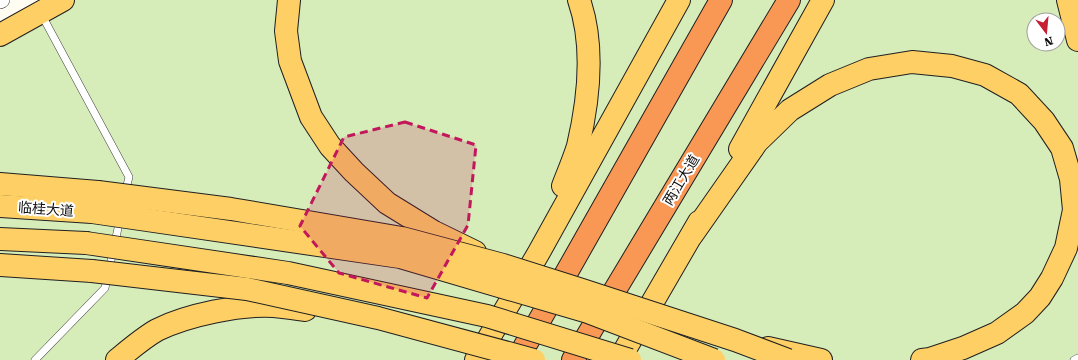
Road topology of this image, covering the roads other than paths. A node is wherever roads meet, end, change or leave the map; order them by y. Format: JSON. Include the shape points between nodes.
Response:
{"nodes":[{"id":1,"x":63,"y":0,"type":"edge"},
{"id":2,"x":289,"y":0,"type":"edge"},
{"id":3,"x":579,"y":0,"type":"edge"},
{"id":4,"x":679,"y":0,"type":"edge"},
{"id":5,"x":721,"y":0,"type":"edge"},
{"id":6,"x":789,"y":0,"type":"edge"},
{"id":7,"x":823,"y":0,"type":"edge"},
{"id":8,"x":1068,"y":0,"type":"edge"},
{"id":9,"x":45,"y":21,"type":"dead end"},
{"id":10,"x":0,"y":35,"type":"edge"},
{"id":11,"x":1078,"y":40,"type":"edge"},
{"id":12,"x":0,"y":184,"type":"edge"},
{"id":13,"x":95,"y":202,"type":"junction"},
{"id":14,"x":0,"y":206,"type":"edge"},
{"id":15,"x":692,"y":235,"type":"junction"},
{"id":16,"x":0,"y":238,"type":"edge"},
{"id":17,"x":538,"y":254,"type":"junction"},
{"id":18,"x":0,"y":265,"type":"edge"},
{"id":19,"x":503,"y":266,"type":"junction"},
{"id":20,"x":378,"y":318,"type":"junction"},
{"id":21,"x":735,"y":340,"type":"junction"},
{"id":22,"x":1078,"y":358,"type":"edge"},
{"id":23,"x":35,"y":360,"type":"edge"},
{"id":24,"x":117,"y":360,"type":"edge"},
{"id":25,"x":476,"y":360,"type":"edge"},
{"id":26,"x":517,"y":360,"type":"edge"},
{"id":27,"x":534,"y":360,"type":"edge"},
{"id":28,"x":573,"y":360,"type":"edge"},
{"id":29,"x":619,"y":360,"type":"edge"},
{"id":30,"x":630,"y":360,"type":"edge"},
{"id":31,"x":714,"y":360,"type":"edge"},
{"id":32,"x":788,"y":360,"type":"edge"},
{"id":33,"x":821,"y":360,"type":"edge"},
{"id":34,"x":922,"y":360,"type":"edge"},
{"id":35,"x":1074,"y":360,"type":"edge"}],
"edges":[{"from":1,"to":10,"type":"main road"},
{"from":2,"to":19,"type":"main road","bridge":true,"via":[[286,31],[290,61],[311,117],[330,146],[387,203],[434,232]]},
{"from":3,"to":17,"type":"main road","via":[[588,34],[585,106],[578,146]]},
{"from":4,"to":17,"type":"main road"},
{"from":5,"to":26,"type":"highway"},
{"from":6,"to":28,"type":"highway","name":"两江大道"},
{"from":7,"to":15,"type":"main road"},
{"from":8,"to":11,"type":"main road"},
{"from":9,"to":23,"type":"lane","via":[[129,177],[105,288]]},
{"from":12,"to":13,"type":"main road"},
{"from":13,"to":14,"type":"main road","name":"临桂大道"},
{"from":13,"to":19,"type":"main road","bridge":true,"via":[[231,209],[402,238]]},
{"from":13,"to":31,"type":"main road","bridge":true,"via":[[400,257],[588,312]]},
{"from":15,"to":29,"type":"main road"},
{"from":15,"to":34,"type":"main road","via":[[757,142],[790,110],[830,85],[869,69],[912,62],[952,66],[985,75],[1019,94],[1044,121],[1062,148],[1069,173],[1074,210],[1066,248],[1052,278],[1040,297],[1025,313],[997,333],[963,348]]},
{"from":16,"to":30,"type":"main road","bridge":true,"via":[[86,243],[288,273],[487,316]]},
{"from":17,"to":25,"type":"main road"},
{"from":18,"to":20,"type":"main road","bridge":true,"via":[[92,271],[247,289]]},
{"from":19,"to":21,"type":"main road","bridge":true},
{"from":20,"to":24,"type":"main road","bridge":true,"via":[[273,306],[228,309],[188,319],[156,331]]},
{"from":20,"to":27,"type":"main road","bridge":true},
{"from":21,"to":32,"type":"main road","bridge":true},
{"from":21,"to":33,"type":"main road","bridge":true},
{"from":22,"to":35,"type":"lane"}]}
